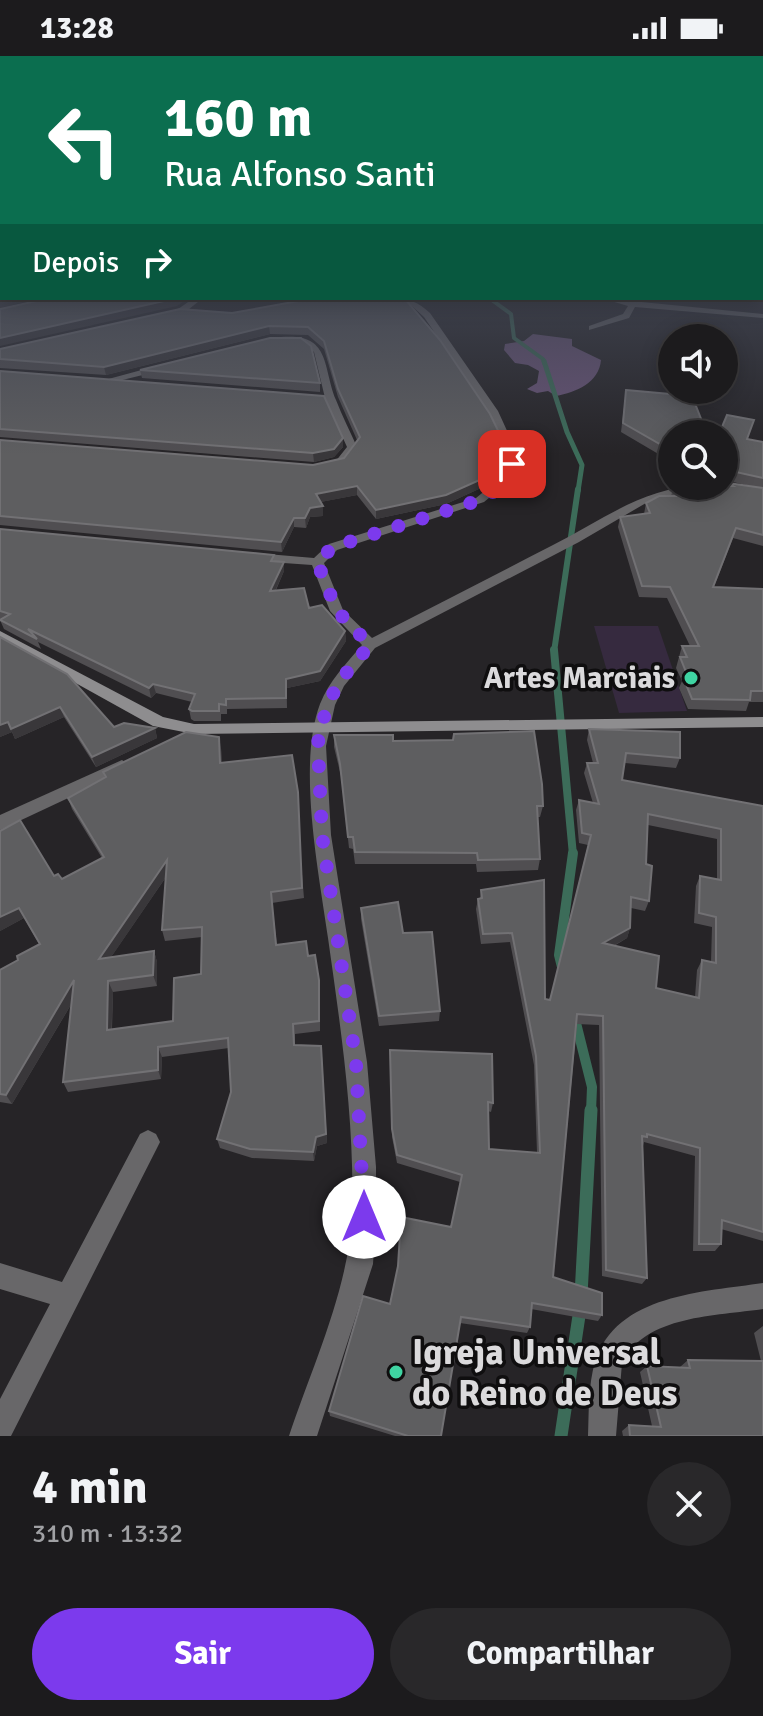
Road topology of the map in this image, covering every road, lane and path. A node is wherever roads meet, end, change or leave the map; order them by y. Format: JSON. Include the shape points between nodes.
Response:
{"nodes":[{"id":1,"x":435,"y":326,"type":"edge"},
{"id":2,"x":597,"y":326,"type":"edge"},
{"id":3,"x":592,"y":328,"type":"dead end"},
{"id":4,"x":270,"y":340,"type":"edge"},
{"id":5,"x":177,"y":363,"type":"edge"},
{"id":6,"x":161,"y":368,"type":"junction"},
{"id":7,"x":91,"y":380,"type":"edge"},
{"id":8,"x":106,"y":381,"type":"junction"},
{"id":9,"x":158,"y":381,"type":"edge"},
{"id":10,"x":146,"y":384,"type":"edge"},
{"id":11,"x":314,"y":397,"type":"edge"},
{"id":12,"x":330,"y":398,"type":"junction"},
{"id":13,"x":331,"y":465,"type":"edge"},
{"id":14,"x":658,"y":496,"type":"edge"},
{"id":15,"x":243,"y":556,"type":"edge"},
{"id":16,"x":317,"y":562,"type":"junction"},
{"id":17,"x":0,"y":635,"type":"edge"},
{"id":18,"x":370,"y":645,"type":"junction"},
{"id":19,"x":763,"y":722,"type":"edge"},
{"id":20,"x":194,"y":729,"type":"junction"},
{"id":21,"x":319,"y":730,"type":"junction"},
{"id":22,"x":170,"y":742,"type":"edge"},
{"id":23,"x":134,"y":761,"type":"edge"},
{"id":24,"x":0,"y":823,"type":"edge"},
{"id":25,"x":148,"y":1142,"type":"dead end"},
{"id":26,"x":0,"y":1276,"type":"edge"},
{"id":27,"x":763,"y":1296,"type":"edge"},
{"id":28,"x":68,"y":1297,"type":"junction"},
{"id":29,"x":0,"y":1428,"type":"edge"},
{"id":30,"x":303,"y":1436,"type":"edge"},
{"id":31,"x":602,"y":1436,"type":"edge"}],
"edges":[{"from":1,"to":16,"type":"street","via":[[503,427],[512,464],[496,490],[480,500],[333,547]]},
{"from":2,"to":3,"type":"street"},
{"from":4,"to":12,"type":"street","via":[[312,345]]},
{"from":5,"to":6,"type":"street"},
{"from":6,"to":8,"type":"street"},
{"from":6,"to":9,"type":"street"},
{"from":7,"to":8,"type":"street"},
{"from":8,"to":10,"type":"street"},
{"from":11,"to":12,"type":"street"},
{"from":12,"to":13,"type":"street","via":[[352,447]]},
{"from":14,"to":18,"type":"street"},
{"from":15,"to":16,"type":"street"},
{"from":16,"to":18,"type":"street","via":[[337,611]]},
{"from":17,"to":20,"type":"street","via":[[159,722]]},
{"from":18,"to":21,"type":"street","via":[[337,684]]},
{"from":19,"to":21,"type":"street"},
{"from":20,"to":21,"type":"street"},
{"from":20,"to":22,"type":"street"},
{"from":21,"to":30,"type":"street","via":[[322,835],[356,1062],[364,1217],[353,1291]]},
{"from":23,"to":24,"type":"street"},
{"from":25,"to":28,"type":"street"},
{"from":26,"to":28,"type":"street"},
{"from":27,"to":31,"type":"street","via":[[661,1314],[628,1330],[610,1358]]},
{"from":28,"to":29,"type":"street"}]}
